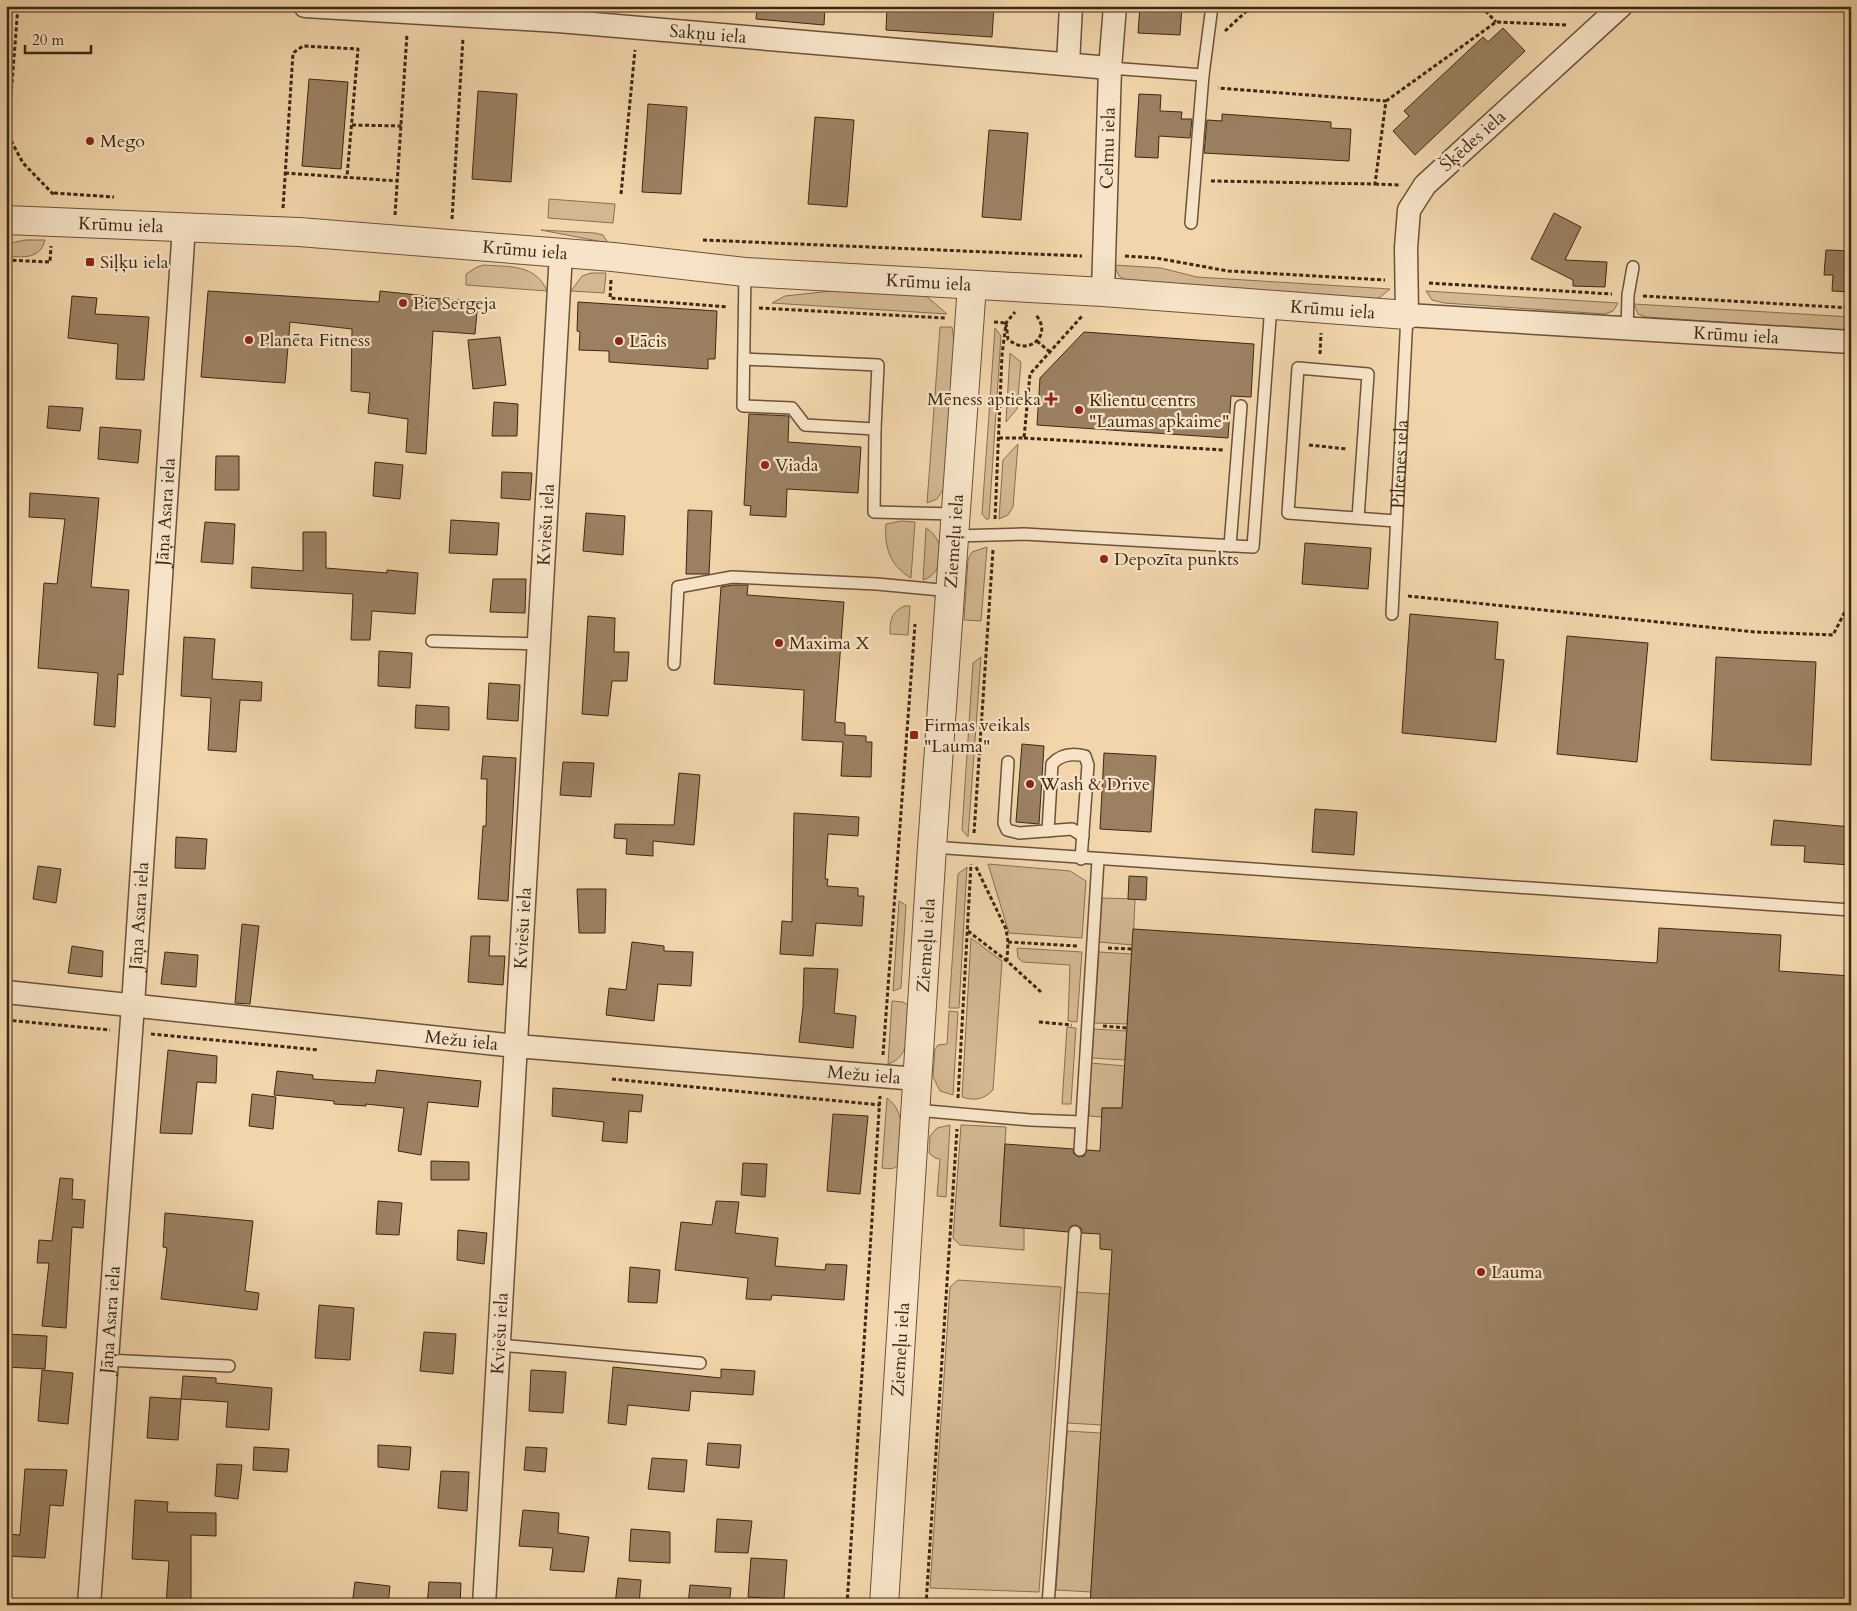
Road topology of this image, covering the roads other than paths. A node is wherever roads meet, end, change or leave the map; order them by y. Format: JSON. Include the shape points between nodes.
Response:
{"nodes":[{"id":1,"x":306,"y":6,"type":"edge"},
{"id":2,"x":1070,"y":6,"type":"edge"},
{"id":3,"x":1114,"y":6,"type":"edge"},
{"id":4,"x":1212,"y":6,"type":"edge"},
{"id":5,"x":1617,"y":7,"type":"edge"},
{"id":6,"x":377,"y":8,"type":"edge"},
{"id":7,"x":435,"y":10,"type":"edge"},
{"id":8,"x":522,"y":12,"type":"edge"},
{"id":9,"x":1068,"y":64,"type":"junction"},
{"id":10,"x":1110,"y":68,"type":"junction"},
{"id":11,"x":1203,"y":75,"type":"junction"},
{"id":12,"x":6,"y":220,"type":"edge"},
{"id":13,"x":1191,"y":223,"type":"dead end"},
{"id":14,"x":184,"y":226,"type":"junction"},
{"id":15,"x":561,"y":253,"type":"junction"},
{"id":16,"x":1633,"y":267,"type":"dead end"},
{"id":17,"x":745,"y":272,"type":"junction"},
{"id":18,"x":972,"y":285,"type":"junction"},
{"id":19,"x":1103,"y":292,"type":"junction"},
{"id":20,"x":1271,"y":305,"type":"junction"},
{"id":21,"x":1407,"y":315,"type":"junction"},
{"id":22,"x":1627,"y":330,"type":"junction"},
{"id":23,"x":1851,"y":342,"type":"edge"},
{"id":24,"x":744,"y":359,"type":"junction"},
{"id":25,"x":1241,"y":406,"type":"dead end"},
{"id":26,"x":875,"y":429,"type":"junction"},
{"id":27,"x":1358,"y":518,"type":"junction"},
{"id":28,"x":1396,"y":520,"type":"junction"},
{"id":29,"x":956,"y":525,"type":"junction"},
{"id":30,"x":1230,"y":546,"type":"junction"},
{"id":31,"x":951,"y":591,"type":"junction"},
{"id":32,"x":1392,"y":614,"type":"dead end"},
{"id":33,"x":432,"y":642,"type":"dead end"},
{"id":34,"x":540,"y":644,"type":"junction"},
{"id":35,"x":674,"y":664,"type":"dead end"},
{"id":36,"x":1008,"y":762,"type":"dead end"},
{"id":37,"x":1048,"y":831,"type":"junction"},
{"id":38,"x":1083,"y":836,"type":"junction"},
{"id":39,"x":932,"y":847,"type":"junction"},
{"id":40,"x":1081,"y":859,"type":"junction"},
{"id":41,"x":1098,"y":860,"type":"junction"},
{"id":42,"x":1851,"y":910,"type":"edge"},
{"id":43,"x":6,"y":992,"type":"edge"},
{"id":44,"x":133,"y":1005,"type":"junction"},
{"id":45,"x":516,"y":1046,"type":"junction"},
{"id":46,"x":917,"y":1079,"type":"junction"},
{"id":47,"x":916,"y":1110,"type":"junction"},
{"id":48,"x":1081,"y":1122,"type":"junction"},
{"id":49,"x":1080,"y":1150,"type":"dead end"},
{"id":50,"x":1075,"y":1232,"type":"dead end"},
{"id":51,"x":499,"y":1345,"type":"junction"},
{"id":52,"x":107,"y":1360,"type":"junction"},
{"id":53,"x":700,"y":1363,"type":"dead end"},
{"id":54,"x":229,"y":1366,"type":"dead end"},
{"id":55,"x":89,"y":1605,"type":"edge"},
{"id":56,"x":484,"y":1605,"type":"edge"},
{"id":57,"x":884,"y":1605,"type":"edge"},
{"id":58,"x":1048,"y":1605,"type":"edge"}],
"edges":[{"from":1,"to":6,"type":"street","name":"Sakņu iela"},
{"from":2,"to":9,"type":"street"},
{"from":3,"to":10,"type":"street","name":"Celmu iela"},
{"from":4,"to":11,"type":"lane"},
{"from":5,"to":21,"type":"street","name":"Šķēdes iela","via":[[1425,185],[1409,210]]},
{"from":6,"to":7,"type":"street","name":"Sakņu iela","via":[[409,12]]},
{"from":7,"to":8,"type":"street","name":"Sakņu iela","via":[[465,15]]},
{"from":8,"to":9,"type":"street","name":"Sakņu iela","via":[[637,27]]},
{"from":9,"to":10,"type":"street","name":"Sakņu iela"},
{"from":10,"to":11,"type":"lane"},
{"from":10,"to":19,"type":"street","name":"Celmu iela"},
{"from":11,"to":13,"type":"lane"},
{"from":12,"to":14,"type":"street","name":"Krūmu iela"},
{"from":14,"to":15,"type":"street","name":"Krūmu iela"},
{"from":14,"to":44,"type":"street","name":"Jāņa Asara iela"},
{"from":15,"to":17,"type":"street","name":"Krūmu iela"},
{"from":15,"to":34,"type":"street","name":"Kviešu iela"},
{"from":16,"to":22,"type":"lane"},
{"from":17,"to":18,"type":"street","name":"Krūmu iela"},
{"from":17,"to":24,"type":"lane"},
{"from":18,"to":19,"type":"street","name":"Krūmu iela"},
{"from":18,"to":29,"type":"street","name":"Ziemeļu iela"},
{"from":19,"to":20,"type":"street","name":"Krūmu iela"},
{"from":20,"to":21,"type":"street","name":"Krūmu iela"},
{"from":20,"to":30,"type":"lane","via":[[1253,547]]},
{"from":21,"to":22,"type":"street","name":"Krūmu iela"},
{"from":21,"to":28,"type":"lane","name":"Piltenes iela"},
{"from":22,"to":23,"type":"street","name":"Krūmu iela"},
{"from":24,"to":26,"type":"lane","via":[[743,406],[792,408],[805,425]]},
{"from":24,"to":26,"type":"lane","via":[[878,365]]},
{"from":25,"to":30,"type":"lane"},
{"from":26,"to":29,"type":"lane","via":[[874,512]]},
{"from":27,"to":27,"type":"lane","via":[[1288,513],[1298,368],[1368,374]]},
{"from":27,"to":28,"type":"lane"},
{"from":28,"to":32,"type":"lane","name":"Piltenes iela"},
{"from":29,"to":30,"type":"lane","via":[[994,535]]},
{"from":29,"to":31,"type":"street","name":"Ziemeļu iela"},
{"from":31,"to":35,"type":"lane","via":[[732,577],[678,587]]},
{"from":31,"to":39,"type":"street","name":"Ziemeļu iela"},
{"from":33,"to":34,"type":"lane"},
{"from":34,"to":45,"type":"street","name":"Kviešu iela"},
{"from":36,"to":37,"type":"lane","via":[[1004,823],[1007,830],[1019,833]]},
{"from":37,"to":38,"type":"lane","via":[[1072,829]]},
{"from":37,"to":38,"type":"lane","via":[[1052,764],[1058,757],[1075,754],[1085,756],[1088,765]]},
{"from":38,"to":40,"type":"lane"},
{"from":39,"to":40,"type":"lane"},
{"from":39,"to":46,"type":"street","name":"Ziemeļu iela"},
{"from":40,"to":41,"type":"lane"},
{"from":41,"to":42,"type":"lane"},
{"from":41,"to":48,"type":"lane"},
{"from":43,"to":44,"type":"street","name":"Mežu iela"},
{"from":44,"to":45,"type":"street","name":"Mežu iela"},
{"from":44,"to":52,"type":"street","name":"Jāņa Asara iela"},
{"from":45,"to":46,"type":"street","name":"Mežu iela"},
{"from":45,"to":51,"type":"street","name":"Kviešu iela"},
{"from":46,"to":47,"type":"street","name":"Ziemeļu iela"},
{"from":47,"to":48,"type":"lane"},
{"from":47,"to":57,"type":"street","name":"Ziemeļu iela"},
{"from":48,"to":49,"type":"lane"},
{"from":50,"to":58,"type":"lane"},
{"from":51,"to":53,"type":"lane"},
{"from":51,"to":56,"type":"street","name":"Kviešu iela"},
{"from":52,"to":54,"type":"lane"},
{"from":52,"to":55,"type":"street","name":"Jāņa Asara iela"}]}
